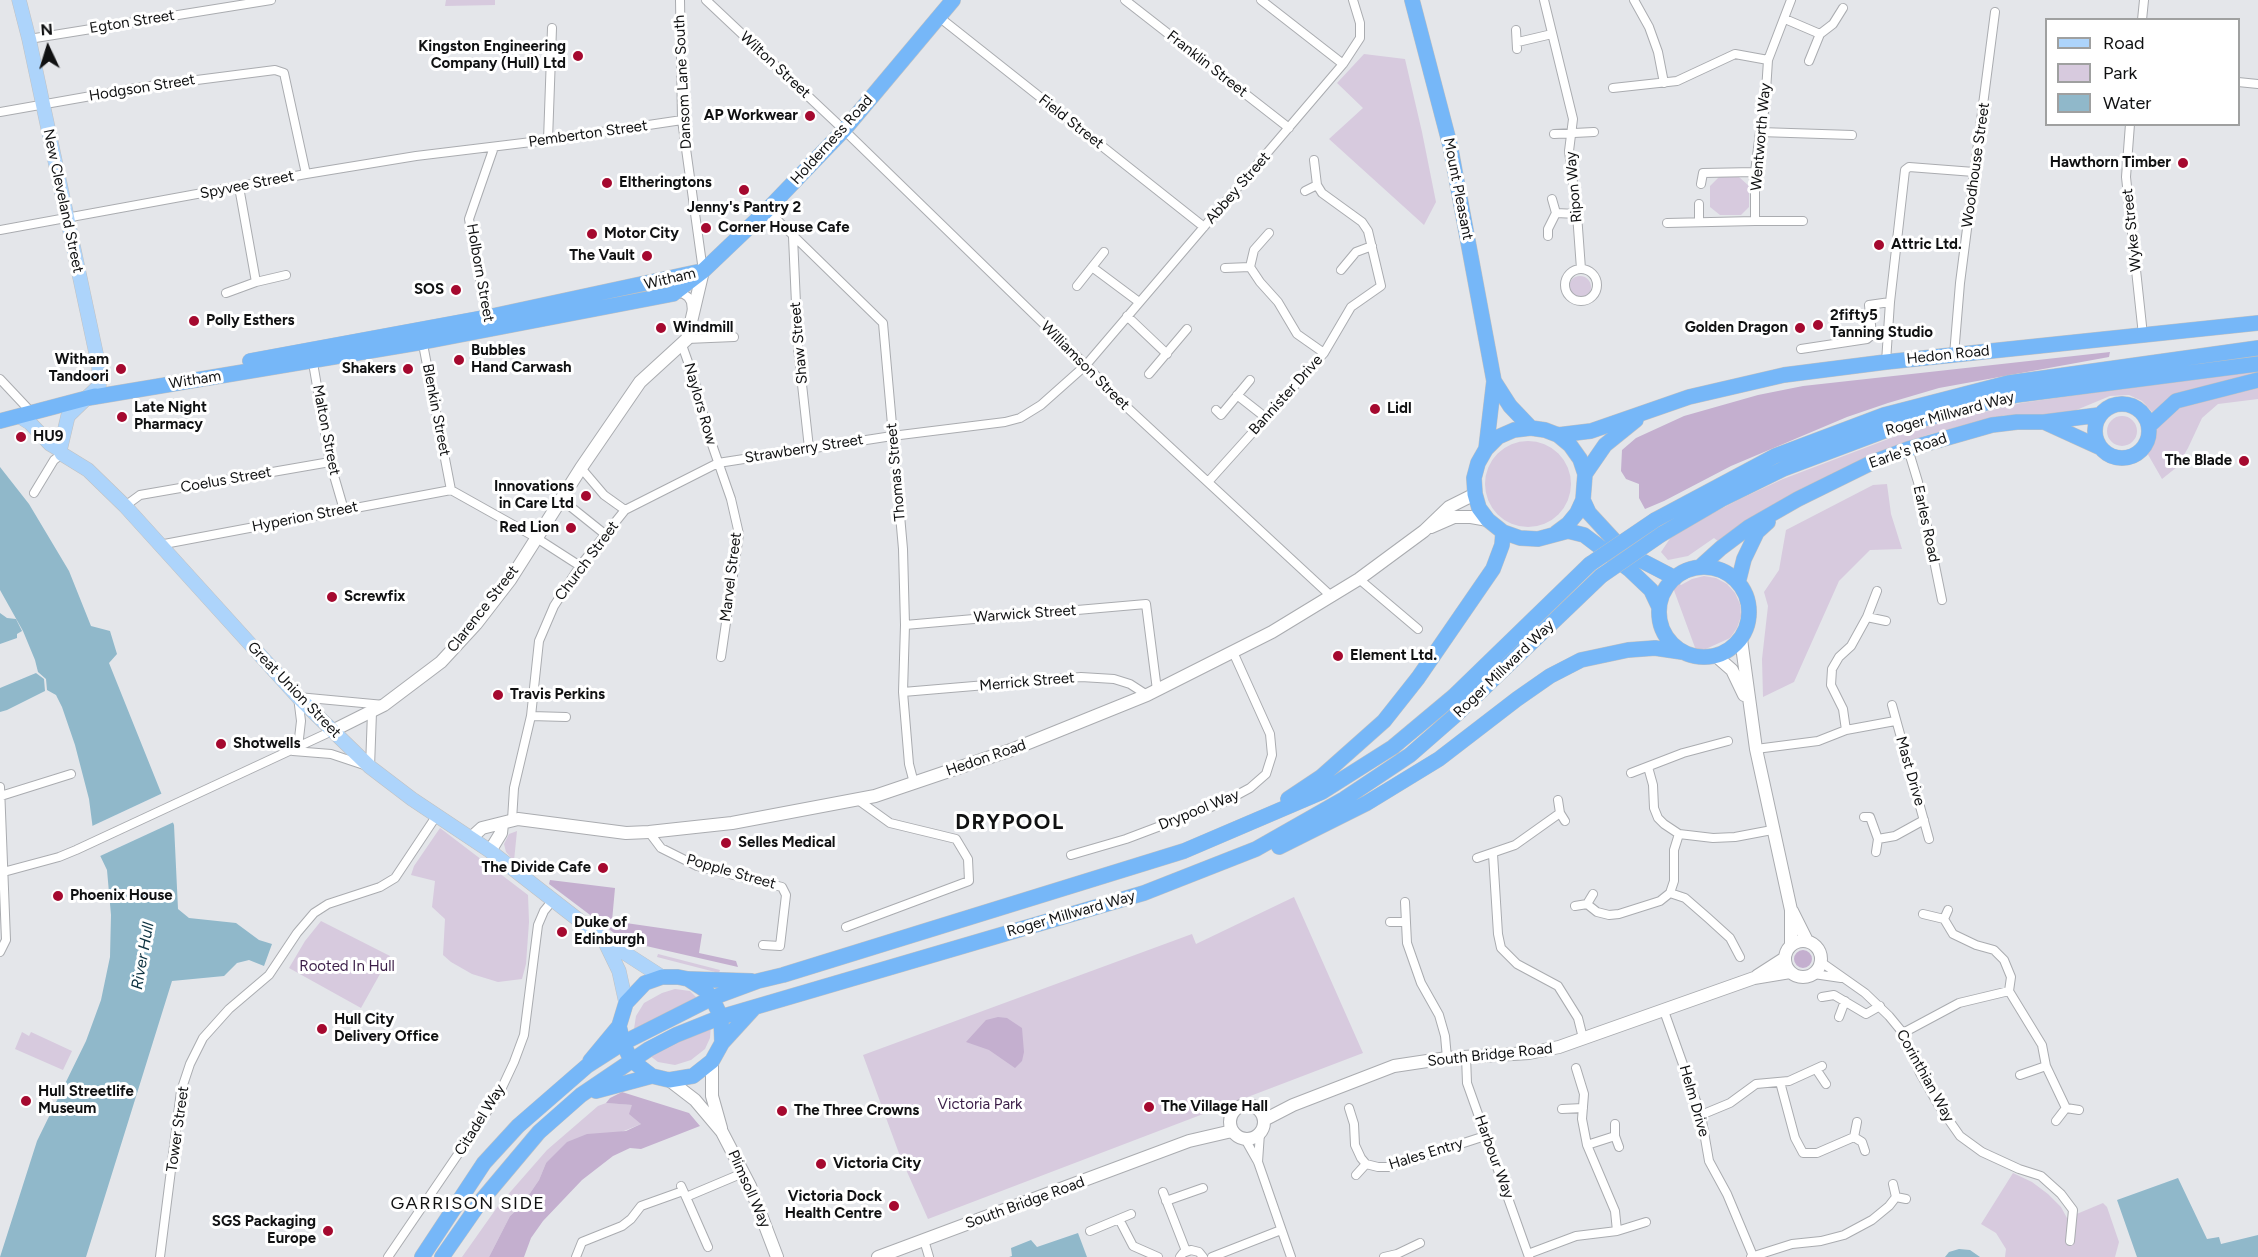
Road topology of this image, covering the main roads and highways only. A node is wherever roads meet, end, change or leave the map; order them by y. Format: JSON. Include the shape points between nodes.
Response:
{"nodes":[{"id":1,"x":19,"y":0,"type":"edge"},
{"id":2,"x":952,"y":0,"type":"edge"},
{"id":3,"x":1412,"y":0,"type":"edge"},
{"id":4,"x":703,"y":271,"type":"junction"},
{"id":5,"x":489,"y":323,"type":"junction"},
{"id":6,"x":2258,"y":324,"type":"edge"},
{"id":7,"x":2258,"y":348,"type":"edge"},
{"id":8,"x":2258,"y":364,"type":"edge"},
{"id":9,"x":2258,"y":380,"type":"edge"},
{"id":10,"x":1494,"y":381,"type":"junction"},
{"id":11,"x":88,"y":398,"type":"junction"},
{"id":12,"x":1643,"y":414,"type":"junction"},
{"id":13,"x":25,"y":415,"type":"junction"},
{"id":14,"x":2099,"y":416,"type":"junction"},
{"id":15,"x":0,"y":421,"type":"edge"},
{"id":16,"x":2044,"y":422,"type":"junction"},
{"id":17,"x":2149,"y":426,"type":"junction"},
{"id":18,"x":1531,"y":428,"type":"junction"},
{"id":19,"x":1558,"y":435,"type":"junction"},
{"id":20,"x":2101,"y":448,"type":"junction"},
{"id":21,"x":1486,"y":449,"type":"junction"},
{"id":22,"x":61,"y":452,"type":"junction"},
{"id":23,"x":1585,"y":474,"type":"junction"},
{"id":24,"x":1583,"y":500,"type":"junction"},
{"id":25,"x":1781,"y":510,"type":"junction"},
{"id":26,"x":1658,"y":527,"type":"junction"},
{"id":27,"x":1503,"y":532,"type":"junction"},
{"id":28,"x":1556,"y":533,"type":"junction"},
{"id":29,"x":1700,"y":567,"type":"junction"},
{"id":30,"x":1595,"y":570,"type":"junction"},
{"id":31,"x":1675,"y":578,"type":"junction"},
{"id":32,"x":1738,"y":583,"type":"junction"},
{"id":33,"x":1659,"y":607,"type":"junction"},
{"id":34,"x":1682,"y":652,"type":"junction"},
{"id":35,"x":1251,"y":823,"type":"junction"},
{"id":36,"x":1144,"y":893,"type":"junction"},
{"id":37,"x":603,"y":939,"type":"junction"},
{"id":38,"x":662,"y":977,"type":"junction"},
{"id":39,"x":688,"y":979,"type":"junction"},
{"id":40,"x":758,"y":981,"type":"junction"},
{"id":41,"x":712,"y":998,"type":"junction"},
{"id":42,"x":626,"y":1003,"type":"junction"},
{"id":43,"x":754,"y":1008,"type":"junction"},
{"id":44,"x":722,"y":1017,"type":"junction"},
{"id":45,"x":619,"y":1026,"type":"junction"},
{"id":46,"x":623,"y":1043,"type":"junction"},
{"id":47,"x":722,"y":1043,"type":"junction"},
{"id":48,"x":631,"y":1060,"type":"junction"},
{"id":49,"x":587,"y":1066,"type":"junction"},
{"id":50,"x":652,"y":1076,"type":"junction"},
{"id":51,"x":581,"y":1095,"type":"junction"},
{"id":52,"x":422,"y":1257,"type":"edge"},
{"id":53,"x":442,"y":1257,"type":"edge"}],
"edges":[{"from":1,"to":11,"type":"main road","name":"New Cleveland Street","via":[[99,367],[99,386]]},
{"from":2,"to":4,"type":"highway","name":"Holderness Road","via":[[844,130]]},
{"from":3,"to":10,"type":"highway","name":"Mount Pleasant","via":[[1450,145]]},
{"from":4,"to":5,"type":"highway","name":"Witham"},
{"from":4,"to":5,"type":"highway","name":"Witham","via":[[673,294]]},
{"from":5,"to":11,"type":"highway","name":"Witham","via":[[312,356],[149,380]]},
{"from":6,"to":12,"type":"highway","name":"Hedon Road","via":[[1784,375],[1689,397]]},
{"from":7,"to":26,"type":"highway","name":"Roger Millward Way","via":[[2008,383],[1884,415],[1775,456]]},
{"from":8,"to":26,"type":"highway","name":"Roger Millward Way","via":[[2017,395],[1900,425],[1783,469]]},
{"from":9,"to":17,"type":"highway","via":[[2176,401]]},
{"from":10,"to":18,"type":"highway"},
{"from":10,"to":21,"type":"highway"},
{"from":11,"to":13,"type":"highway","name":"Witham"},
{"from":11,"to":22,"type":"main road","via":[[68,416]]},
{"from":12,"to":19,"type":"highway","name":"Hedon Road","via":[[1591,431]]},
{"from":12,"to":23,"type":"highway","via":[[1605,445]]},
{"from":13,"to":15,"type":"highway","name":"Witham"},
{"from":13,"to":22,"type":"main road","name":"Great Union Street"},
{"from":14,"to":16,"type":"highway","name":"Earle's Road"},
{"from":14,"to":17,"type":"highway","via":[[2114,404],[2132,405],[2140,410]]},
{"from":14,"to":20,"type":"highway","via":[[2095,432]]},
{"from":16,"to":20,"type":"highway","name":"Earle's Road"},
{"from":16,"to":25,"type":"highway","name":"Earle's Road","via":[[1992,425],[1908,449],[1824,485]]},
{"from":17,"to":20,"type":"highway","via":[[2148,440],[2134,455],[2120,458]]},
{"from":18,"to":19,"type":"highway"},
{"from":18,"to":21,"type":"highway","via":[[1498,437]]},
{"from":19,"to":23,"type":"highway","via":[[1580,459]]},
{"from":21,"to":27,"type":"highway","via":[[1474,478],[1475,494],[1479,508]]},
{"from":22,"to":37,"type":"main road","name":"Great Union Street","via":[[88,470],[125,506],[298,697],[370,767],[490,851]]},
{"from":23,"to":24,"type":"highway"},
{"from":24,"to":28,"type":"highway","via":[[1577,513]]},
{"from":24,"to":31,"type":"highway","via":[[1589,513],[1625,552]]},
{"from":25,"to":29,"type":"highway","name":"Earle's Road","via":[[1749,527]]},
{"from":25,"to":32,"type":"highway","name":"Earle's Road","via":[[1757,532]]},
{"from":26,"to":30,"type":"highway","name":"Roger Millward Way","bridge":true},
{"from":27,"to":28,"type":"highway","via":[[1538,539]]},
{"from":27,"to":35,"type":"highway","via":[[1493,569],[1384,721],[1321,777]]},
{"from":28,"to":33,"type":"highway","via":[[1584,535],[1637,576],[1651,590]]},
{"from":29,"to":31,"type":"highway"},
{"from":29,"to":32,"type":"highway","via":[[1728,573]]},
{"from":30,"to":35,"type":"highway","name":"Roger Millward Way","via":[[1393,747],[1322,792]]},
{"from":30,"to":36,"type":"highway","name":"Roger Millward Way","via":[[1458,713],[1410,754],[1344,799],[1256,849]]},
{"from":31,"to":33,"type":"highway","via":[[1667,586]]},
{"from":32,"to":34,"type":"highway","via":[[1750,610],[1741,639],[1716,656],[1705,658]]},
{"from":33,"to":34,"type":"highway","via":[[1664,633]]},
{"from":34,"to":36,"type":"highway","via":[[1628,650],[1581,660],[1550,676],[1439,759],[1367,803],[1269,852]]},
{"from":35,"to":40,"type":"highway","name":"Roger Millward Way","via":[[1184,851]]},
{"from":36,"to":43,"type":"highway","name":"Roger Millward Way"},
{"from":37,"to":38,"type":"main road","name":"Great Union Street"},
{"from":37,"to":42,"type":"main road","name":"Great Union Street","via":[[619,971]]},
{"from":38,"to":39,"type":"highway","name":"Roger Millward Way"},
{"from":38,"to":42,"type":"highway","via":[[645,984]]},
{"from":39,"to":40,"type":"highway","name":"Roger Millward Way"},
{"from":39,"to":41,"type":"highway"},
{"from":40,"to":41,"type":"highway","name":"Roger Millward Way"},
{"from":41,"to":44,"type":"highway"},
{"from":41,"to":46,"type":"highway","name":"Roger Millward Way"},
{"from":42,"to":45,"type":"highway"},
{"from":43,"to":44,"type":"highway","name":"Roger Millward Way"},
{"from":43,"to":47,"type":"highway"},
{"from":44,"to":47,"type":"highway"},
{"from":44,"to":48,"type":"highway","name":"Roger Millward Way","via":[[676,1035]]},
{"from":45,"to":46,"type":"highway"},
{"from":45,"to":49,"type":"highway","name":"Roger Millward Way"},
{"from":46,"to":48,"type":"highway"},
{"from":46,"to":49,"type":"highway","name":"Roger Millward Way"},
{"from":47,"to":50,"type":"highway","via":[[712,1061],[693,1076],[669,1080]]},
{"from":48,"to":50,"type":"highway"},
{"from":48,"to":51,"type":"highway","name":"Roger Millward Way"},
{"from":49,"to":52,"type":"highway","name":"Roger Millward Way","via":[[518,1125],[484,1163]]},
{"from":50,"to":51,"type":"highway","name":"Roger Millward Way"},
{"from":51,"to":53,"type":"highway","name":"Roger Millward Way","via":[[539,1132],[481,1201]]}]}
